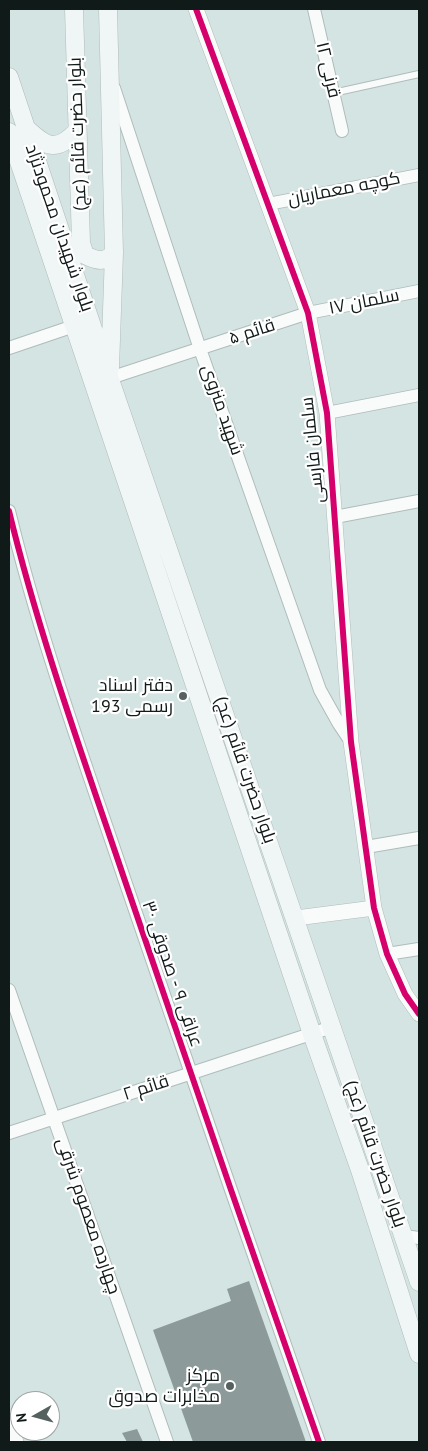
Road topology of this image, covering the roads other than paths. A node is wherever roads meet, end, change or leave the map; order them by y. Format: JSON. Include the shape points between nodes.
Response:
{"nodes":[{"id":1,"x":74,"y":9,"type":"edge"},
{"id":2,"x":108,"y":9,"type":"edge"},
{"id":3,"x":196,"y":9,"type":"edge"},
{"id":4,"x":314,"y":9,"type":"edge"},
{"id":5,"x":109,"y":71,"type":"junction"},
{"id":6,"x":419,"y":74,"type":"edge"},
{"id":7,"x":9,"y":77,"type":"edge"},
{"id":8,"x":333,"y":93,"type":"junction"},
{"id":9,"x":17,"y":130,"type":"edge"},
{"id":10,"x":77,"y":132,"type":"junction"},
{"id":11,"x":342,"y":132,"type":"dead end"},
{"id":12,"x":419,"y":174,"type":"edge"},
{"id":13,"x":268,"y":204,"type":"junction"},
{"id":14,"x":114,"y":253,"type":"junction"},
{"id":15,"x":419,"y":291,"type":"edge"},
{"id":16,"x":308,"y":314,"type":"junction"},
{"id":17,"x":74,"y":326,"type":"junction"},
{"id":18,"x":9,"y":348,"type":"edge"},
{"id":19,"x":200,"y":349,"type":"junction"},
{"id":20,"x":110,"y":378,"type":"junction"},
{"id":21,"x":96,"y":391,"type":"joint"},
{"id":22,"x":419,"y":395,"type":"edge"},
{"id":23,"x":327,"y":413,"type":"junction"},
{"id":24,"x":419,"y":501,"type":"edge"},
{"id":25,"x":9,"y":511,"type":"edge"},
{"id":26,"x":335,"y":517,"type":"junction"},
{"id":27,"x":351,"y":742,"type":"junction"},
{"id":28,"x":419,"y":838,"type":"edge"},
{"id":29,"x":366,"y":847,"type":"junction"},
{"id":30,"x":374,"y":908,"type":"junction"},
{"id":31,"x":296,"y":918,"type":"junction"},
{"id":32,"x":419,"y":949,"type":"edge"},
{"id":33,"x":387,"y":954,"type":"junction"},
{"id":34,"x":9,"y":990,"type":"edge"},
{"id":35,"x":419,"y":1014,"type":"edge"},
{"id":36,"x":332,"y":1027,"type":"junction"},
{"id":37,"x":312,"y":1034,"type":"junction"},
{"id":38,"x":190,"y":1074,"type":"junction"},
{"id":39,"x":54,"y":1119,"type":"junction"},
{"id":40,"x":9,"y":1134,"type":"edge"},
{"id":41,"x":411,"y":1237,"type":"edge"},
{"id":42,"x":419,"y":1282,"type":"edge"},
{"id":43,"x":419,"y":1354,"type":"edge"},
{"id":44,"x":9,"y":1421,"type":"edge"},
{"id":45,"x":16,"y":1442,"type":"edge"},
{"id":46,"x":167,"y":1442,"type":"edge"},
{"id":47,"x":319,"y":1442,"type":"edge"}],
"edges":[{"from":1,"to":10,"type":"main road","name":"بلوار حضرت قائم (عج)"},
{"from":2,"to":5,"type":"main road","name":"بلوار حضرت قائم (عج)"},
{"from":3,"to":13,"type":"street","name":"سلمان فارسی"},
{"from":4,"to":8,"type":"street","name":"قرنی ۱۲"},
{"from":5,"to":14,"type":"main road","name":"بلوار حضرت قائم (عج)"},
{"from":5,"to":19,"type":"street","name":"شهید منزوی"},
{"from":6,"to":8,"type":"lane"},
{"from":7,"to":9,"type":"main road","name":"بلوار شهیدان محمودنژاد"},
{"from":8,"to":11,"type":"street","name":"قرنی ۱۲"},
{"from":9,"to":10,"type":"main road","via":[[56,146]]},
{"from":9,"to":17,"type":"main road","name":"بلوار شهیدان محمودنژاد"},
{"from":9,"to":20,"type":"main road","name":"بلوار شهیدان محمودنژاد"},
{"from":10,"to":14,"type":"main road","name":"بلوار حضرت قائم (عج)","via":[[81,243],[85,255],[96,261],[108,259]]},
{"from":12,"to":13,"type":"street","name":"کوچه معماریان"},
{"from":13,"to":16,"type":"street","name":"سلمان فارسی"},
{"from":14,"to":20,"type":"main road","name":"بلوار حضرت قائم (عج)"},
{"from":15,"to":16,"type":"street","name":"سلمان ۱۷"},
{"from":16,"to":19,"type":"street","name":"قائم ۵"},
{"from":16,"to":23,"type":"street","name":"سلمان فارسی"},
{"from":17,"to":18,"type":"street"},
{"from":17,"to":21,"type":"main road","name":"بلوار شهیدان محمودنژاد"},
{"from":19,"to":20,"type":"street","name":"قائم ۵"},
{"from":19,"to":27,"type":"street","name":"شهید منزوی","via":[[320,690]]},
{"from":20,"to":31,"type":"main road","name":"بلوار حضرت قائم (عج)"},
{"from":21,"to":37,"type":"main road","name":"بلوار حضرت قائم (عج)"},
{"from":22,"to":23,"type":"street"},
{"from":23,"to":26,"type":"street","name":"سلمان فارسی"},
{"from":24,"to":26,"type":"street"},
{"from":25,"to":38,"type":"street","name":"عراقی ۹ - صدوقی ۳۰","via":[[32,599]]},
{"from":26,"to":27,"type":"street","name":"سلمان فارسی"},
{"from":27,"to":29,"type":"street","name":"سلمان فارسی"},
{"from":28,"to":29,"type":"street"},
{"from":29,"to":30,"type":"street","name":"سلمان فارسی"},
{"from":30,"to":31,"type":"street"},
{"from":30,"to":33,"type":"street","name":"سلمان فارسی"},
{"from":31,"to":36,"type":"main road","name":"بلوار حضرت قائم (عج)"},
{"from":32,"to":33,"type":"street"},
{"from":33,"to":35,"type":"street","name":"سلمان فارسی","via":[[405,994]]},
{"from":34,"to":39,"type":"street","name":"چهارده معصوم شرقی"},
{"from":36,"to":37,"type":"street","name":"قائم ۲"},
{"from":36,"to":41,"type":"main road","name":"بلوار حضرت قائم (عج)"},
{"from":37,"to":38,"type":"street","name":"قائم ۲"},
{"from":37,"to":43,"type":"main road","name":"بلوار حضرت قائم (عج)"},
{"from":38,"to":39,"type":"street","name":"قائم ۲"},
{"from":38,"to":47,"type":"street","name":"عراقی ۹ - صدوقی ۳۰"},
{"from":39,"to":40,"type":"street","name":"قائم ۲"},
{"from":39,"to":46,"type":"street","name":"چهارده معصوم شرقی"},
{"from":41,"to":42,"type":"main road","name":"بلوار حضرت قائم (عج)"},
{"from":44,"to":45,"type":"street"}]}
